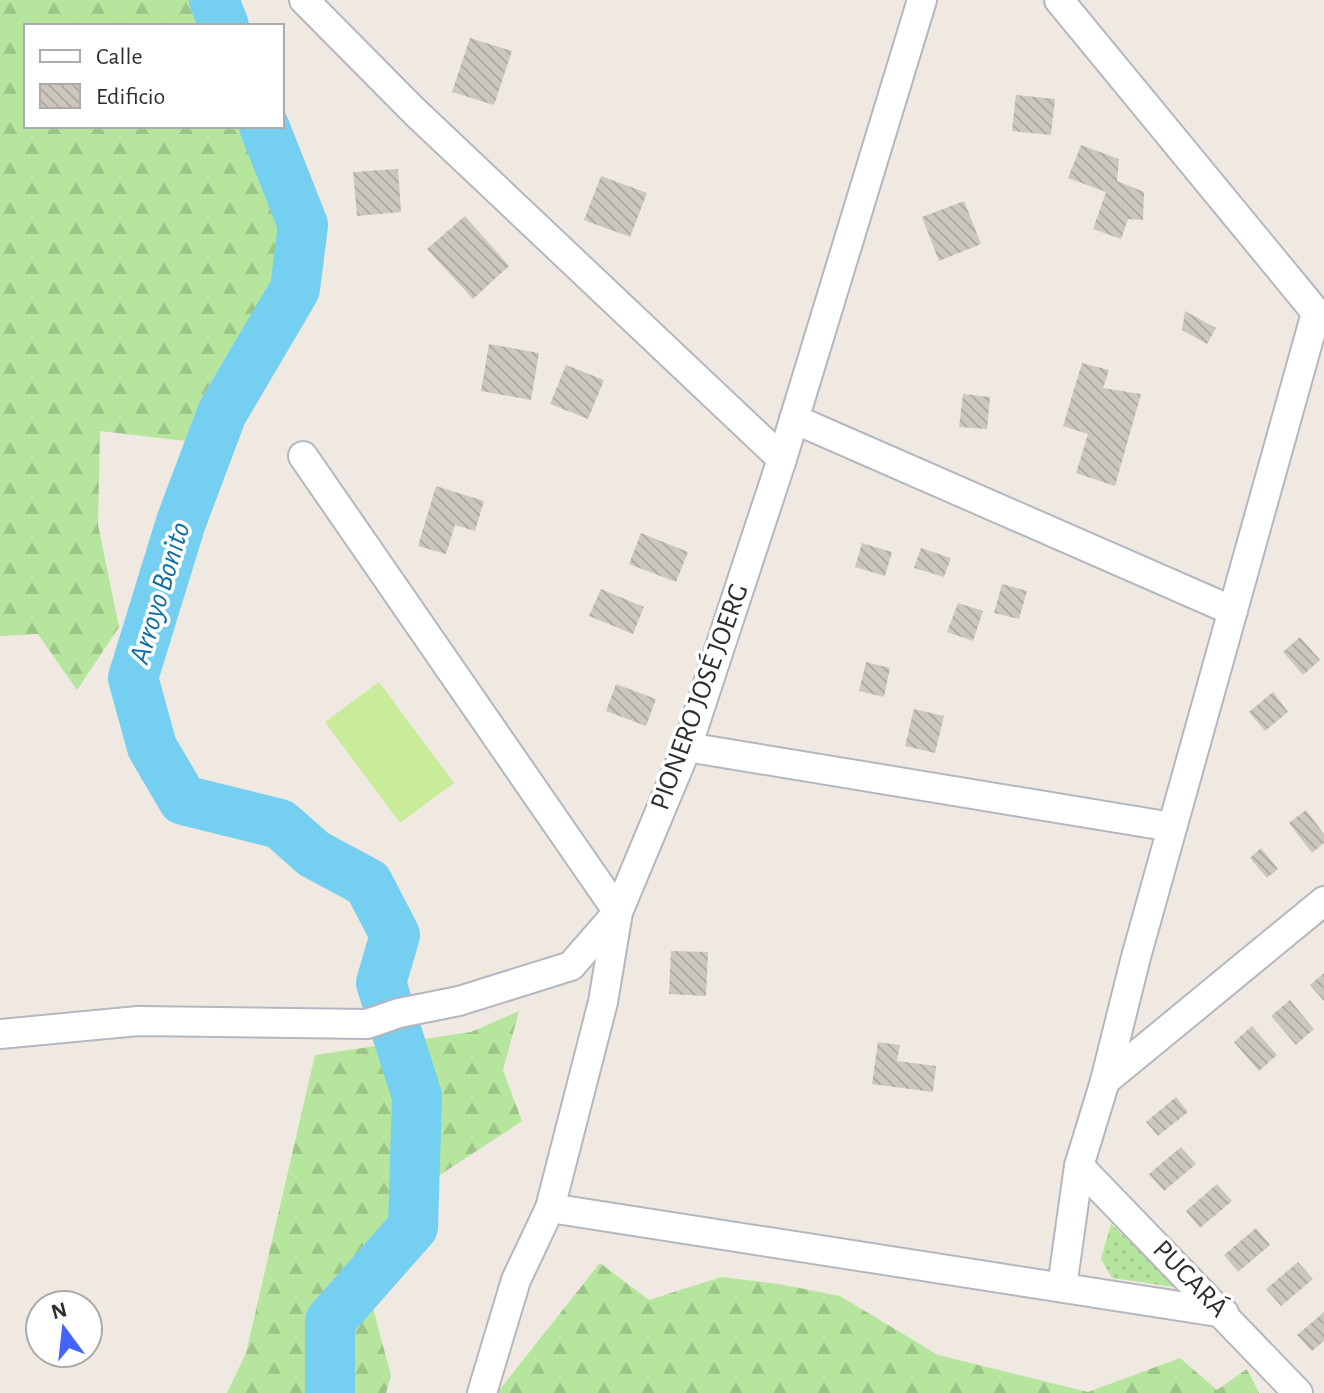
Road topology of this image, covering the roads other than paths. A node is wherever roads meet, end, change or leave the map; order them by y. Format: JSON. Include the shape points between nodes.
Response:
{"nodes":[{"id":1,"x":304,"y":0,"type":"edge"},
{"id":2,"x":922,"y":0,"type":"edge"},
{"id":3,"x":1059,"y":0,"type":"edge"},
{"id":4,"x":1320,"y":318,"type":"edge"},
{"id":5,"x":794,"y":419,"type":"junction"},
{"id":6,"x":303,"y":456,"type":"dead end"},
{"id":7,"x":782,"y":459,"type":"junction"},
{"id":8,"x":1233,"y":611,"type":"junction"},
{"id":9,"x":687,"y":747,"type":"junction"},
{"id":10,"x":1172,"y":827,"type":"junction"},
{"id":11,"x":1324,"y":901,"type":"edge"},
{"id":12,"x":618,"y":912,"type":"junction"},
{"id":13,"x":0,"y":1034,"type":"edge"},
{"id":14,"x":1105,"y":1081,"type":"junction"},
{"id":15,"x":1079,"y":1166,"type":"junction"},
{"id":16,"x":550,"y":1208,"type":"junction"},
{"id":17,"x":1062,"y":1287,"type":"junction"},
{"id":18,"x":1224,"y":1313,"type":"junction"},
{"id":19,"x":482,"y":1393,"type":"edge"},
{"id":20,"x":1298,"y":1393,"type":"edge"}],
"edges":[{"from":1,"to":7,"type":"street"},
{"from":2,"to":5,"type":"street","name":"PIONERO JOSÉ JOERG"},
{"from":3,"to":4,"type":"street"},
{"from":4,"to":8,"type":"street"},
{"from":5,"to":7,"type":"street","name":"PIONERO JOSÉ JOERG"},
{"from":5,"to":8,"type":"street"},
{"from":6,"to":12,"type":"street"},
{"from":7,"to":9,"type":"street","name":"PIONERO JOSÉ JOERG"},
{"from":8,"to":10,"type":"street"},
{"from":9,"to":10,"type":"street"},
{"from":9,"to":12,"type":"street","name":"PIONERO JOSÉ JOERG"},
{"from":10,"to":14,"type":"street"},
{"from":11,"to":14,"type":"street"},
{"from":12,"to":13,"type":"street","via":[[571,966],[367,1024],[138,1021]]},
{"from":12,"to":16,"type":"street","name":"PIONERO JOSÉ JOERG","via":[[603,1002]]},
{"from":14,"to":15,"type":"street"},
{"from":15,"to":17,"type":"street"},
{"from":15,"to":18,"type":"street","name":"PUCARÁ"},
{"from":16,"to":17,"type":"street"},
{"from":16,"to":19,"type":"street","name":"PIONERO JOSÉ JOERG","via":[[516,1280]]},
{"from":17,"to":18,"type":"street"},
{"from":18,"to":20,"type":"street","name":"PUCARÁ"}]}
